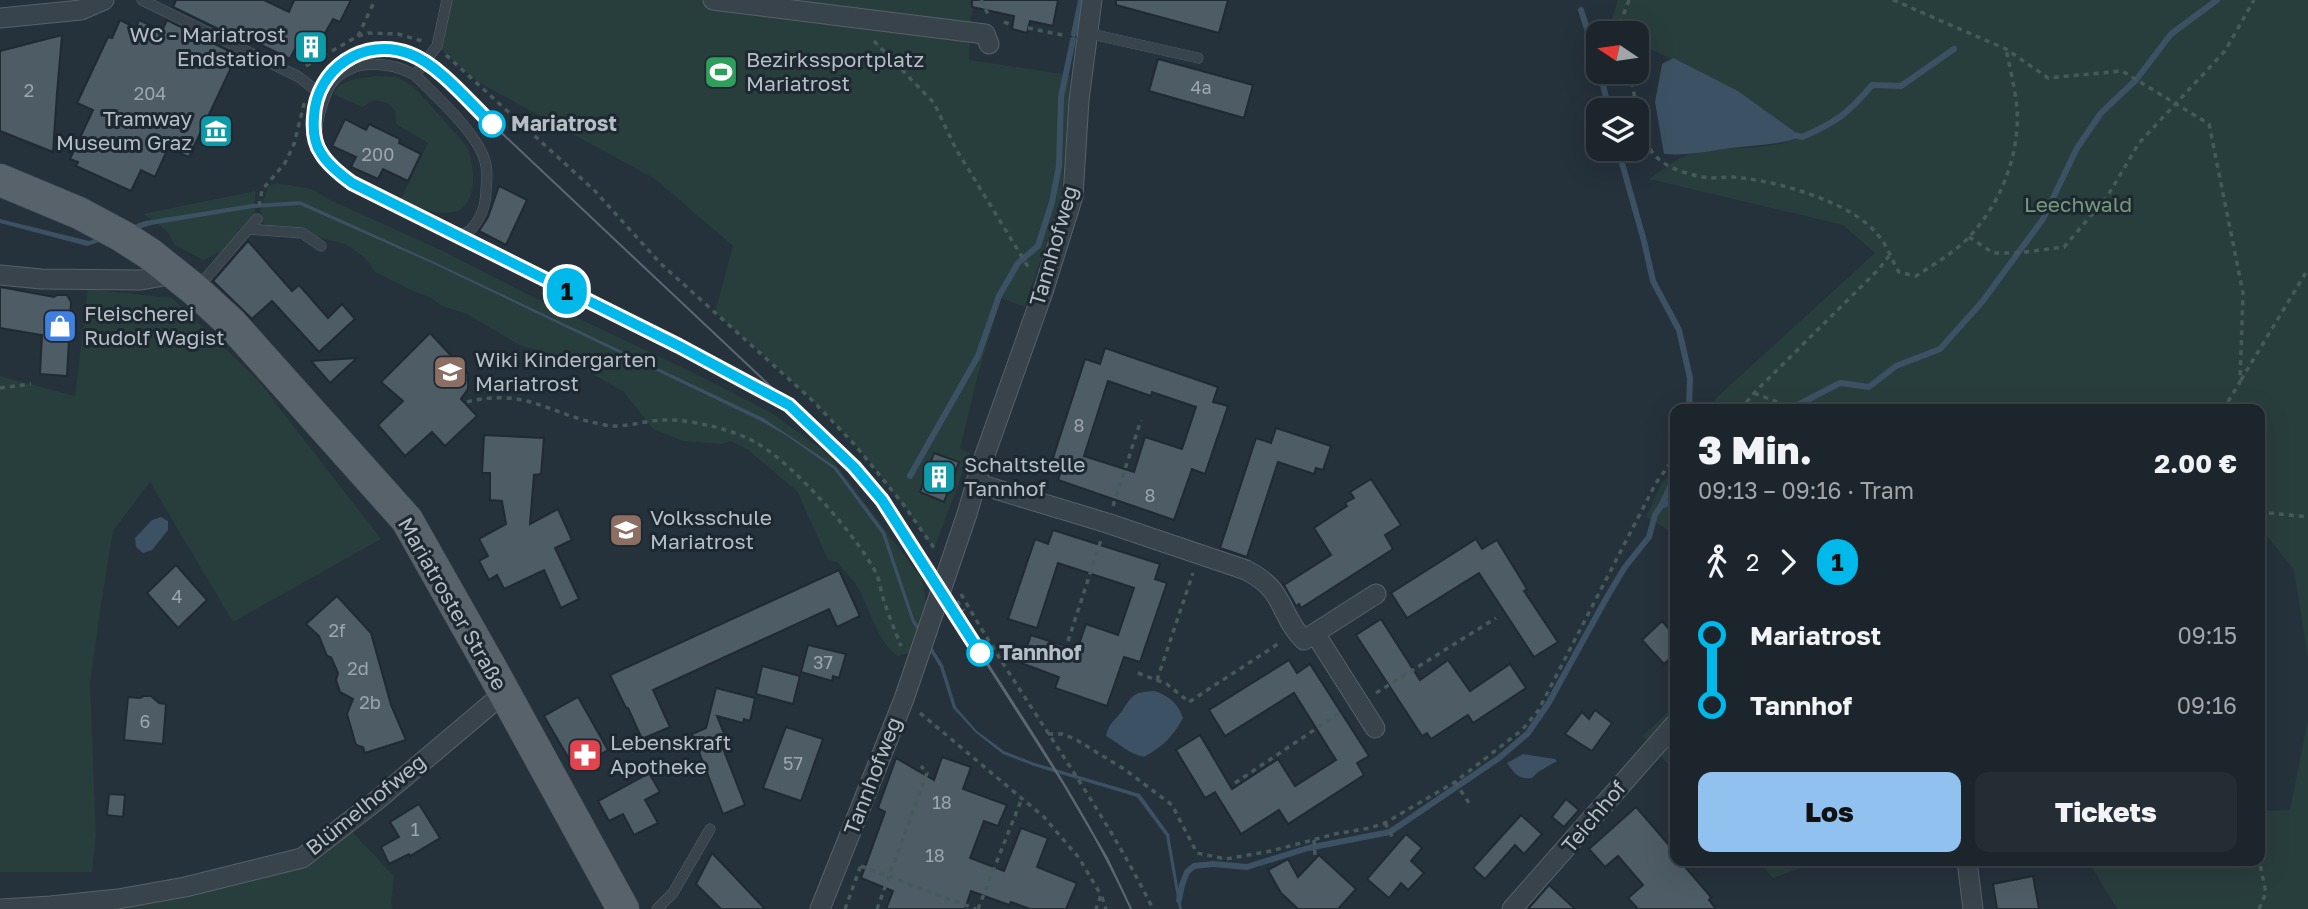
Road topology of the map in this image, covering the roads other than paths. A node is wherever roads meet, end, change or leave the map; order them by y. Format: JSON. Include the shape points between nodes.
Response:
{"nodes":[{"id":1,"x":104,"y":0,"type":"edge"},
{"id":2,"x":142,"y":0,"type":"edge"},
{"id":3,"x":447,"y":0,"type":"edge"},
{"id":4,"x":713,"y":0,"type":"edge"},
{"id":5,"x":1092,"y":0,"type":"edge"},
{"id":6,"x":0,"y":18,"type":"edge"},
{"id":7,"x":1087,"y":36,"type":"junction"},
{"id":8,"x":989,"y":44,"type":"dead end"},
{"id":9,"x":1198,"y":58,"type":"dead end"},
{"id":10,"x":415,"y":75,"type":"junction"},
{"id":11,"x":324,"y":97,"type":"junction"},
{"id":12,"x":0,"y":180,"type":"edge"},
{"id":13,"x":257,"y":219,"type":"dead end"},
{"id":14,"x":248,"y":229,"type":"junction"},
{"id":15,"x":321,"y":247,"type":"dead end"},
{"id":16,"x":0,"y":275,"type":"edge"},
{"id":17,"x":185,"y":282,"type":"junction"},
{"id":18,"x":975,"y":483,"type":"junction"},
{"id":19,"x":1376,"y":594,"type":"dead end"},
{"id":20,"x":1306,"y":633,"type":"junction"},
{"id":21,"x":504,"y":693,"type":"junction"},
{"id":22,"x":1374,"y":728,"type":"dead end"},
{"id":23,"x":1670,"y":730,"type":"edge"},
{"id":24,"x":710,"y":829,"type":"dead end"},
{"id":25,"x":1968,"y":866,"type":"edge"},
{"id":26,"x":2,"y":909,"type":"edge"},
{"id":27,"x":623,"y":909,"type":"edge"},
{"id":28,"x":657,"y":909,"type":"edge"},
{"id":29,"x":820,"y":909,"type":"edge"},
{"id":30,"x":1512,"y":909,"type":"edge"},
{"id":31,"x":1973,"y":909,"type":"edge"}],
"edges":[{"from":1,"to":6,"type":"street","via":[[81,10]]},
{"from":2,"to":11,"type":"lane","via":[[299,77]]},
{"from":3,"to":10,"type":"lane","via":[[437,46]]},
{"from":4,"to":8,"type":"street","via":[[985,34]]},
{"from":5,"to":7,"type":"street","name":"Tannhofweg"},
{"from":7,"to":9,"type":"lane"},
{"from":7,"to":18,"type":"street","name":"Tannhofweg","via":[[1073,196]]},
{"from":10,"to":11,"type":"lane","via":[[401,67],[362,65],[334,79]]},
{"from":10,"to":11,"type":"lane","via":[[455,116],[484,157],[486,199],[480,218],[467,233],[449,232],[352,183],[333,167],[321,155],[317,139]]},
{"from":12,"to":17,"type":"main road","name":"Mariatroster Straße","via":[[94,221],[150,254]]},
{"from":13,"to":14,"type":"lane"},
{"from":14,"to":15,"type":"lane","via":[[302,233]]},
{"from":14,"to":17,"type":"lane"},
{"from":16,"to":17,"type":"street"},
{"from":17,"to":21,"type":"main road","name":"Mariatroster Straße","via":[[231,323],[407,520]]},
{"from":18,"to":20,"type":"street","via":[[1107,523],[1261,578]]},
{"from":18,"to":29,"type":"street","name":"Tannhofweg","via":[[904,699]]},
{"from":19,"to":20,"type":"street"},
{"from":20,"to":22,"type":"street"},
{"from":21,"to":26,"type":"street","name":"Blümelhofweg","via":[[302,858],[185,887],[91,902]]},
{"from":21,"to":27,"type":"main road","name":"Mariatroster Straße"},
{"from":23,"to":30,"type":"street","name":"Teichhof"},
{"from":24,"to":28,"type":"lane","via":[[673,892]]},
{"from":25,"to":31,"type":"street"}]}
